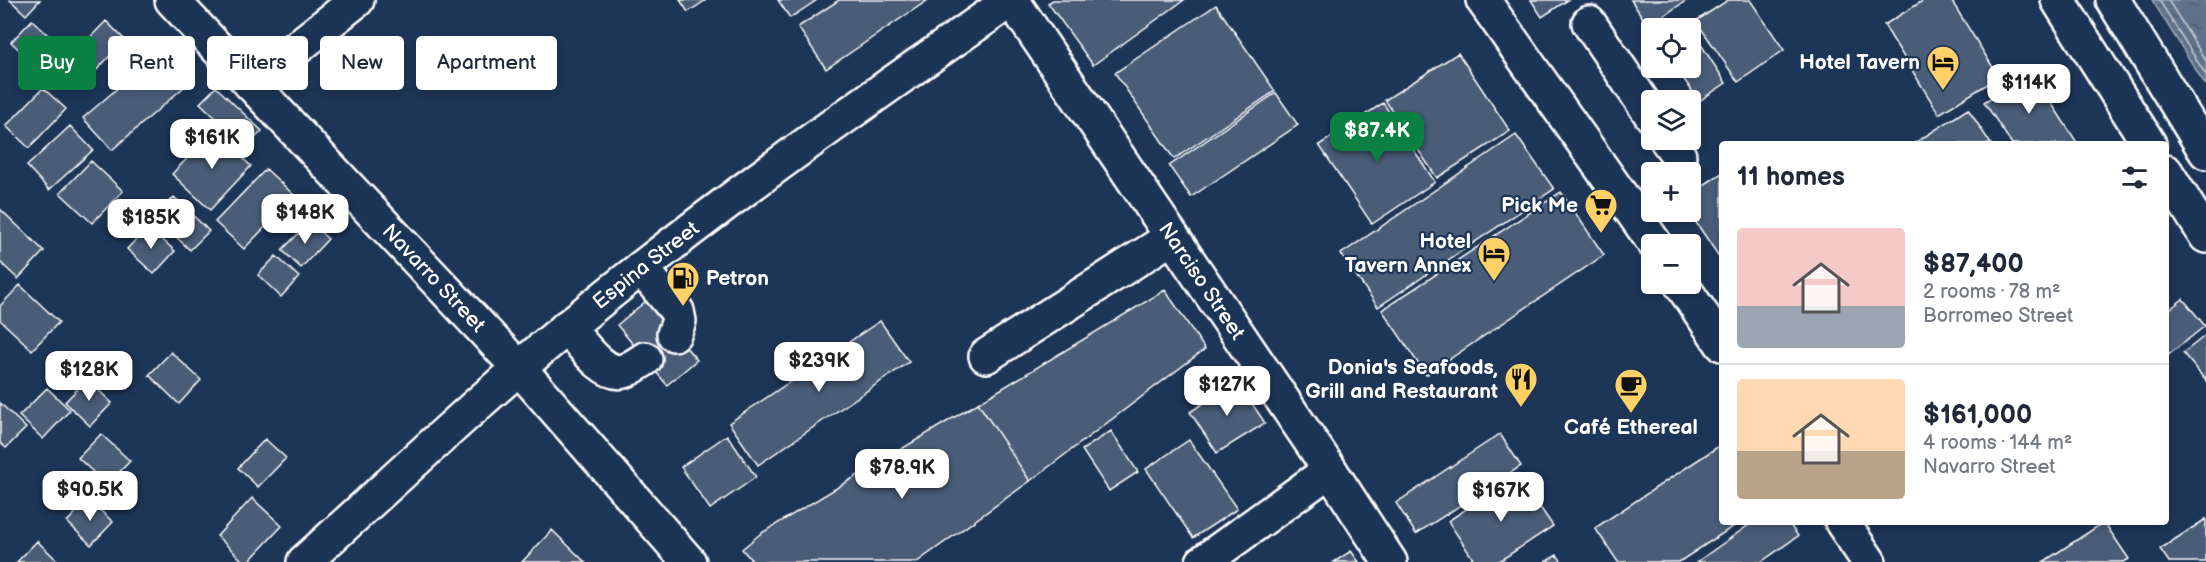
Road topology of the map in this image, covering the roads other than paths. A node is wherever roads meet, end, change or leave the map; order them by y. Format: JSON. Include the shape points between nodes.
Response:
{"nodes":[{"id":1,"x":172,"y":0,"type":"edge"},
{"id":2,"x":357,"y":0,"type":"edge"},
{"id":3,"x":1012,"y":0,"type":"edge"},
{"id":4,"x":1483,"y":0,"type":"edge"},
{"id":5,"x":2058,"y":0,"type":"edge"},
{"id":6,"x":2113,"y":0,"type":"edge"},
{"id":7,"x":1589,"y":23,"type":"dead end"},
{"id":8,"x":207,"y":37,"type":"edge"},
{"id":9,"x":308,"y":39,"type":"edge"},
{"id":10,"x":257,"y":90,"type":"edge"},
{"id":11,"x":1641,"y":100,"type":"edge"},
{"id":12,"x":2146,"y":141,"type":"edge"},
{"id":13,"x":2206,"y":152,"type":"edge"},
{"id":14,"x":2169,"y":177,"type":"edge"},
{"id":15,"x":1647,"y":234,"type":"edge"},
{"id":16,"x":2206,"y":236,"type":"edge"},
{"id":17,"x":1172,"y":237,"type":"junction"},
{"id":18,"x":641,"y":268,"type":"junction"},
{"id":19,"x":1688,"y":294,"type":"edge"},
{"id":20,"x":567,"y":327,"type":"junction"},
{"id":21,"x":674,"y":334,"type":"dead end"},
{"id":22,"x":1719,"y":340,"type":"edge"},
{"id":23,"x":986,"y":356,"type":"dead end"},
{"id":24,"x":645,"y":359,"type":"dead end"},
{"id":25,"x":519,"y":368,"type":"junction"},
{"id":26,"x":1330,"y":470,"type":"junction"},
{"id":27,"x":1844,"y":525,"type":"edge"},
{"id":28,"x":304,"y":562,"type":"edge"},
{"id":29,"x":689,"y":562,"type":"edge"},
{"id":30,"x":1203,"y":562,"type":"edge"},
{"id":31,"x":1390,"y":562,"type":"edge"},
{"id":32,"x":1869,"y":562,"type":"edge"}],
"edges":[{"from":1,"to":8,"type":"street","name":"Navarro Street"},
{"from":2,"to":9,"type":"street"},
{"from":3,"to":17,"type":"street","name":"Narciso Street"},
{"from":3,"to":18,"type":"street","name":"Espina Street","via":[[818,134]]},
{"from":4,"to":15,"type":"street"},
{"from":5,"to":12,"type":"street"},
{"from":6,"to":13,"type":"street"},
{"from":7,"to":11,"type":"street"},
{"from":10,"to":25,"type":"street","name":"Navarro Street"},
{"from":14,"to":16,"type":"street"},
{"from":17,"to":23,"type":"street"},
{"from":17,"to":26,"type":"street","name":"Narciso Street"},
{"from":18,"to":20,"type":"street","name":"Espina Street"},
{"from":18,"to":21,"type":"street","via":[[678,311]]},
{"from":19,"to":22,"type":"street"},
{"from":20,"to":24,"type":"street","via":[[611,371],[623,371]]},
{"from":20,"to":25,"type":"street","name":"Espina Street"},
{"from":25,"to":28,"type":"street","name":"Espina Street"},
{"from":25,"to":29,"type":"street","name":"Navarro Street"},
{"from":26,"to":30,"type":"street"},
{"from":26,"to":31,"type":"street","name":"Narciso Street"},
{"from":27,"to":32,"type":"street"}]}
